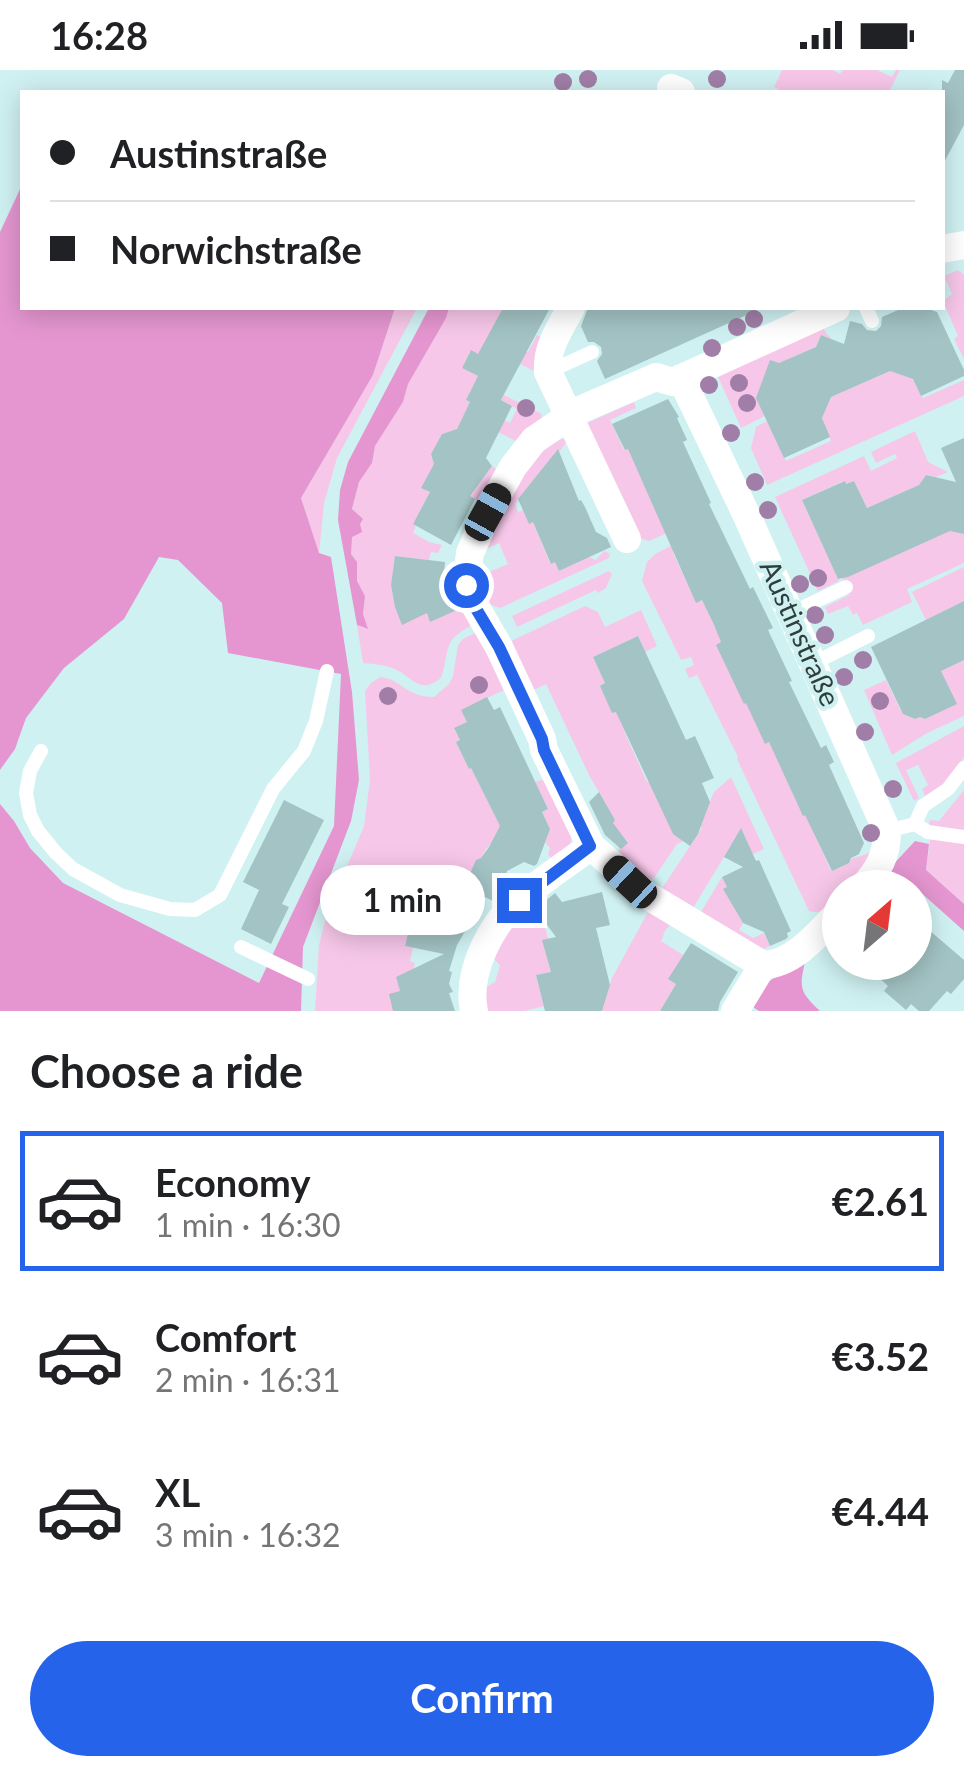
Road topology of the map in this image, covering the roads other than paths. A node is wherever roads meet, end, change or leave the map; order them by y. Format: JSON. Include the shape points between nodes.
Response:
{"nodes":[{"id":1,"x":570,"y":310,"type":"edge"},
{"id":2,"x":832,"y":310,"type":"edge"},
{"id":3,"x":592,"y":352,"type":"dead end"},
{"id":4,"x":548,"y":372,"type":"junction"},
{"id":5,"x":681,"y":378,"type":"junction"},
{"id":6,"x":568,"y":417,"type":"junction"},
{"id":7,"x":627,"y":539,"type":"dead end"},
{"id":8,"x":846,"y":587,"type":"dead end"},
{"id":9,"x":792,"y":613,"type":"junction"},
{"id":10,"x":868,"y":636,"type":"dead end"},
{"id":11,"x":814,"y":663,"type":"junction"},
{"id":12,"x":327,"y":671,"type":"dead end"},
{"id":13,"x":41,"y":751,"type":"dead end"},
{"id":14,"x":964,"y":768,"type":"edge"},
{"id":15,"x":915,"y":824,"type":"junction"},
{"id":16,"x":887,"y":831,"type":"junction"},
{"id":17,"x":964,"y":836,"type":"edge"},
{"id":18,"x":590,"y":846,"type":"junction"},
{"id":19,"x":877,"y":870,"type":"edge"},
{"id":20,"x":822,"y":931,"type":"edge"},
{"id":21,"x":241,"y":947,"type":"dead end"},
{"id":22,"x":763,"y":965,"type":"junction"},
{"id":23,"x":308,"y":979,"type":"dead end"},
{"id":24,"x":474,"y":1011,"type":"edge"},
{"id":25,"x":735,"y":1011,"type":"edge"}],
"edges":[{"from":1,"to":4,"type":"street","via":[[550,350]]},
{"from":2,"to":5,"type":"street"},
{"from":3,"to":4,"type":"lane"},
{"from":4,"to":6,"type":"street"},
{"from":5,"to":6,"type":"street","via":[[656,377]]},
{"from":5,"to":9,"type":"street","name":"Austinstraße"},
{"from":6,"to":7,"type":"street"},
{"from":6,"to":18,"type":"street","via":[[534,440],[512,467],[470,553],[466,585]]},
{"from":8,"to":9,"type":"lane"},
{"from":9,"to":11,"type":"street","name":"Austinstraße"},
{"from":10,"to":11,"type":"lane"},
{"from":11,"to":16,"type":"street","name":"Austinstraße"},
{"from":12,"to":13,"type":"lane","via":[[304,751],[273,788],[220,895],[196,910],[120,895],[56,853],[38,831],[26,793]]},
{"from":14,"to":15,"type":"lane","via":[[923,806]]},
{"from":15,"to":16,"type":"lane"},
{"from":15,"to":17,"type":"lane"},
{"from":16,"to":19,"type":"street"},
{"from":18,"to":22,"type":"street","via":[[645,894]]},
{"from":18,"to":24,"type":"street","via":[[500,921],[474,970]]},
{"from":20,"to":22,"type":"street","via":[[790,956]]},
{"from":21,"to":23,"type":"lane"},
{"from":22,"to":25,"type":"street"}]}
